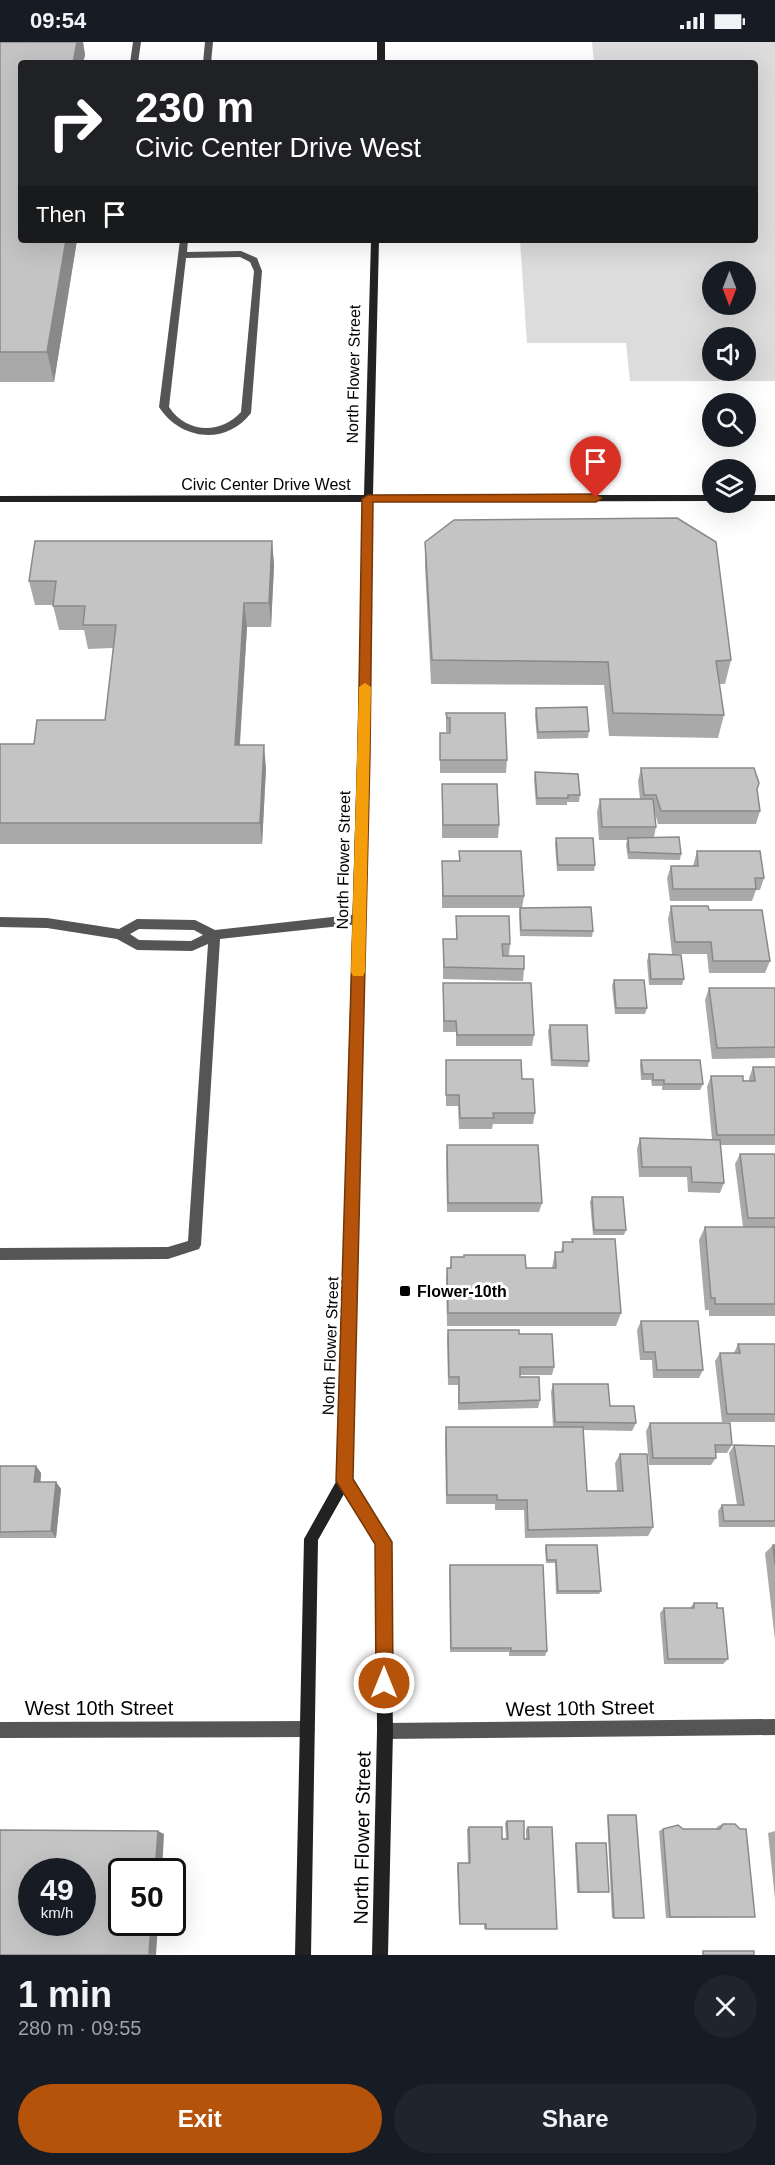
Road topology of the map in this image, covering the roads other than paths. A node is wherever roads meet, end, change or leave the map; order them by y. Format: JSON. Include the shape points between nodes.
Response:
{"nodes":[{"id":1,"x":137,"y":42,"type":"edge"},
{"id":2,"x":209,"y":42,"type":"edge"},
{"id":3,"x":381,"y":42,"type":"edge"},
{"id":4,"x":134,"y":60,"type":"edge"},
{"id":5,"x":207,"y":60,"type":"edge"},
{"id":6,"x":381,"y":60,"type":"edge"},
{"id":7,"x":184,"y":243,"type":"edge"},
{"id":8,"x":375,"y":243,"type":"edge"},
{"id":9,"x":183,"y":255,"type":"junction"},
{"id":10,"x":702,"y":498,"type":"edge"},
{"id":11,"x":756,"y":498,"type":"edge"},
{"id":12,"x":775,"y":498,"type":"edge"},
{"id":13,"x":0,"y":499,"type":"edge"},
{"id":14,"x":368,"y":499,"type":"junction"},
{"id":15,"x":360,"y":919,"type":"junction"},
{"id":16,"x":0,"y":921,"type":"edge"},
{"id":17,"x":120,"y":934,"type":"junction"},
{"id":18,"x":214,"y":935,"type":"junction"},
{"id":19,"x":0,"y":1254,"type":"edge"},
{"id":20,"x":344,"y":1481,"type":"junction"},
{"id":21,"x":775,"y":1727,"type":"edge"},
{"id":22,"x":307,"y":1729,"type":"junction"},
{"id":23,"x":0,"y":1730,"type":"edge"},
{"id":24,"x":385,"y":1731,"type":"junction"},
{"id":25,"x":303,"y":1955,"type":"edge"},
{"id":26,"x":381,"y":1955,"type":"edge"}],
"edges":[{"from":1,"to":4,"type":"street"},
{"from":2,"to":5,"type":"street"},
{"from":3,"to":6,"type":"main road"},
{"from":7,"to":9,"type":"street"},
{"from":8,"to":14,"type":"main road","name":"North Flower Street"},
{"from":9,"to":9,"type":"street","via":[[164,406],[179,426],[194,431],[227,429],[239,423],[246,413],[258,271],[254,260],[241,254]]},
{"from":10,"to":14,"type":"main road","name":"Civic Center Drive West"},
{"from":11,"to":12,"type":"main road"},
{"from":13,"to":14,"type":"main road","name":"Civic Center Drive West"},
{"from":14,"to":15,"type":"main road","name":"North Flower Street"},
{"from":15,"to":18,"type":"street"},
{"from":15,"to":20,"type":"main road","name":"North Flower Street"},
{"from":16,"to":17,"type":"street"},
{"from":17,"to":18,"type":"street","via":[[145,924],[195,926]]},
{"from":17,"to":18,"type":"street","via":[[137,945],[181,946],[192,946]]},
{"from":18,"to":19,"type":"street","via":[[194,1245],[168,1253]]},
{"from":20,"to":22,"type":"main road","name":"North Flower Street","via":[[311,1539]]},
{"from":20,"to":24,"type":"main road","name":"North Flower Street","via":[[383,1542]]},
{"from":21,"to":24,"type":"street","name":"West 10th Street"},
{"from":22,"to":23,"type":"street","name":"West 10th Street"},
{"from":22,"to":25,"type":"main road","name":"North Flower Street"},
{"from":24,"to":26,"type":"main road","name":"North Flower Street"}]}
